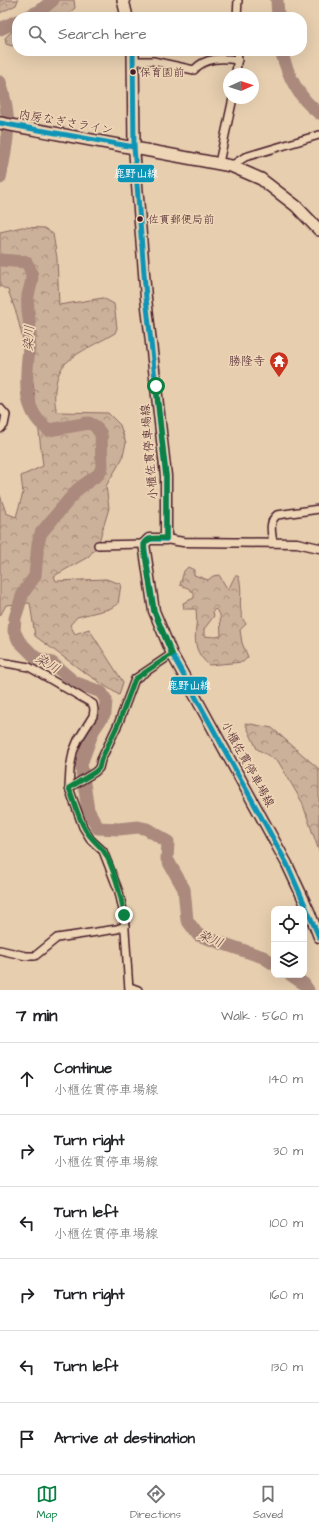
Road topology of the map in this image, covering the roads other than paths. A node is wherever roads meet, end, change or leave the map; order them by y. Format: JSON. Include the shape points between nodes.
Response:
{"nodes":[{"id":1,"x":123,"y":0,"type":"edge"},
{"id":2,"x":238,"y":0,"type":"edge"},
{"id":3,"x":126,"y":12,"type":"edge"},
{"id":4,"x":238,"y":12,"type":"edge"},
{"id":5,"x":134,"y":56,"type":"edge"},
{"id":6,"x":238,"y":56,"type":"edge"},
{"id":7,"x":238,"y":60,"type":"junction"},
{"id":8,"x":237,"y":68,"type":"edge"},
{"id":9,"x":232,"y":104,"type":"edge"},
{"id":10,"x":0,"y":123,"type":"edge"},
{"id":11,"x":318,"y":135,"type":"edge"},
{"id":12,"x":134,"y":147,"type":"junction"},
{"id":13,"x":219,"y":162,"type":"junction"},
{"id":14,"x":231,"y":166,"type":"junction"},
{"id":15,"x":319,"y":230,"type":"edge"},
{"id":16,"x":0,"y":408,"type":"edge"},
{"id":17,"x":0,"y":429,"type":"edge"},
{"id":18,"x":319,"y":510,"type":"edge"},
{"id":19,"x":166,"y":538,"type":"junction"},
{"id":20,"x":273,"y":543,"type":"junction"},
{"id":21,"x":144,"y":544,"type":"junction"},
{"id":22,"x":98,"y":545,"type":"dead end"},
{"id":23,"x":319,"y":548,"type":"edge"},
{"id":24,"x":172,"y":654,"type":"junction"},
{"id":25,"x":0,"y":662,"type":"edge"},
{"id":26,"x":71,"y":787,"type":"junction"},
{"id":27,"x":124,"y":926,"type":"junction"},
{"id":28,"x":319,"y":936,"type":"edge"},
{"id":29,"x":0,"y":950,"type":"edge"},
{"id":30,"x":129,"y":988,"type":"edge"},
{"id":31,"x":138,"y":990,"type":"edge"}],
"edges":[{"from":1,"to":3,"type":"highway"},
{"from":2,"to":4,"type":"street"},
{"from":5,"to":7,"type":"street","via":[[194,70],[199,64],[209,60]]},
{"from":5,"to":12,"type":"highway"},
{"from":6,"to":7,"type":"street"},
{"from":7,"to":8,"type":"street"},
{"from":9,"to":13,"type":"street"},
{"from":10,"to":12,"type":"highway","name":"内房なぎさライン"},
{"from":11,"to":14,"type":"street","via":[[245,157]]},
{"from":12,"to":13,"type":"highway","name":"内房なぎさライン"},
{"from":12,"to":19,"type":"main road","name":"小櫃佐貫停車場線","via":[[146,298],[166,476]]},
{"from":13,"to":14,"type":"highway","name":"内房なぎさライン"},
{"from":14,"to":15,"type":"highway","name":"内房なぎさライン","via":[[261,179],[296,206]]},
{"from":16,"to":17,"type":"street","via":[[6,415],[4,426]]},
{"from":18,"to":20,"type":"street","via":[[277,515],[271,528]]},
{"from":19,"to":20,"type":"street","via":[[183,542]]},
{"from":19,"to":21,"type":"main road","via":[[149,539]]},
{"from":20,"to":23,"type":"street","via":[[296,543]]},
{"from":21,"to":22,"type":"street"},
{"from":21,"to":24,"type":"main road","name":"小櫃佐貫停車場線","via":[[154,611]]},
{"from":24,"to":26,"type":"street","via":[[135,679],[119,722],[95,772]]},
{"from":24,"to":28,"type":"main road","name":"小櫃佐貫停車場線","via":[[287,864]]},
{"from":25,"to":26,"type":"street","via":[[29,667],[93,704],[93,716],[73,752],[70,769]]},
{"from":26,"to":27,"type":"street","via":[[84,827],[91,840],[103,851],[111,869],[123,904]]},
{"from":27,"to":29,"type":"street","via":[[57,938],[35,956]]},
{"from":27,"to":30,"type":"street"},
{"from":30,"to":31,"type":"street"}]}
